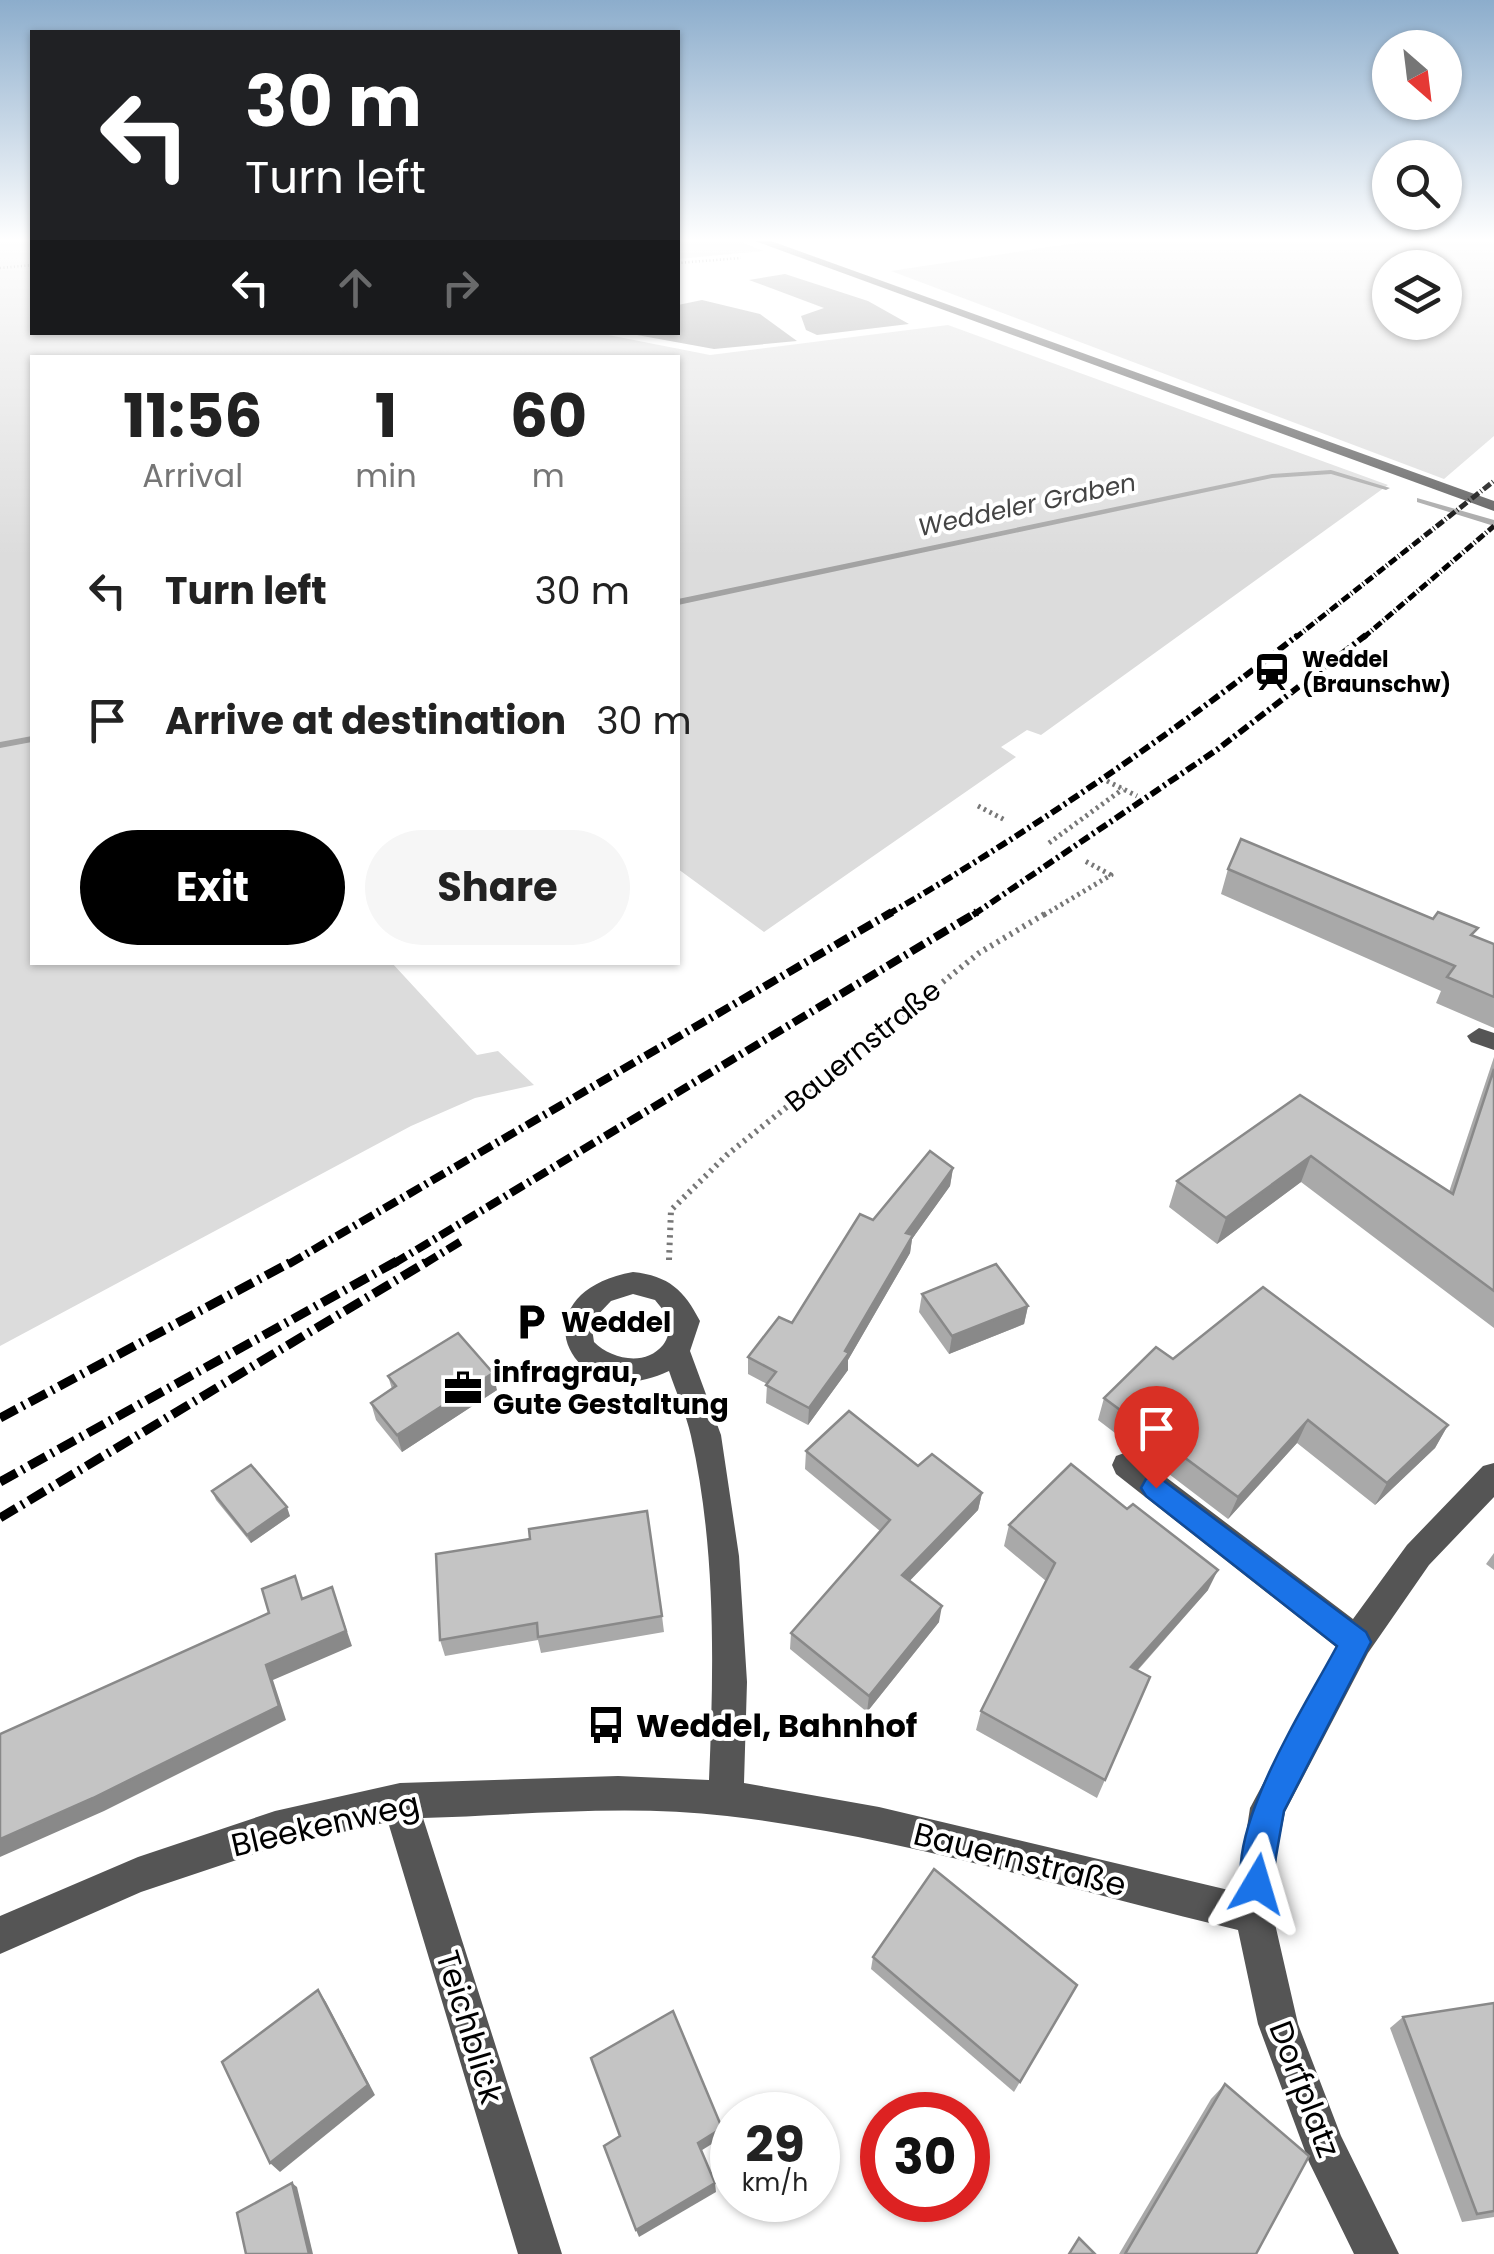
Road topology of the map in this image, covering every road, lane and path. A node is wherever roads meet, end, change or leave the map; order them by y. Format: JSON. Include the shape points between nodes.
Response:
{"nodes":[{"id":1,"x":1048,"y":346,"type":"edge"},
{"id":2,"x":1494,"y":506,"type":"edge"},
{"id":3,"x":1107,"y":781,"type":"dead end"},
{"id":4,"x":1123,"y":789,"type":"junction"},
{"id":5,"x":1137,"y":796,"type":"dead end"},
{"id":6,"x":978,"y":806,"type":"dead end"},
{"id":7,"x":1005,"y":820,"type":"dead end"},
{"id":8,"x":1048,"y":843,"type":"dead end"},
{"id":9,"x":1084,"y":861,"type":"dead end"},
{"id":10,"x":656,"y":1286,"type":"junction"},
{"id":11,"x":676,"y":1351,"type":"junction"},
{"id":12,"x":1127,"y":1466,"type":"dead end"},
{"id":13,"x":1494,"y":1476,"type":"edge"},
{"id":14,"x":1356,"y":1642,"type":"junction"},
{"id":15,"x":726,"y":1798,"type":"junction"},
{"id":16,"x":400,"y":1800,"type":"junction"},
{"id":17,"x":1254,"y":1916,"type":"junction"},
{"id":18,"x":0,"y":1935,"type":"edge"},
{"id":19,"x":540,"y":2254,"type":"edge"},
{"id":20,"x":1377,"y":2254,"type":"edge"}],
"edges":[{"from":1,"to":2,"type":"street"},
{"from":3,"to":4,"type":"path"},
{"from":4,"to":5,"type":"path"},
{"from":4,"to":8,"type":"path"},
{"from":6,"to":7,"type":"path"},
{"from":9,"to":10,"type":"path","name":"Bauernstraße","via":[[1111,875],[979,953],[705,1176],[671,1210],[672,1256]]},
{"from":10,"to":11,"type":"street","via":[[681,1305],[686,1321]]},
{"from":10,"to":11,"type":"street","via":[[613,1286],[598,1293],[585,1305],[576,1334],[588,1357],[626,1372],[648,1369]]},
{"from":11,"to":15,"type":"street","via":[[706,1435],[723,1556],[730,1682]]},
{"from":12,"to":14,"type":"street"},
{"from":13,"to":14,"type":"street","via":[[1418,1555]]},
{"from":14,"to":17,"type":"street","via":[[1268,1808]]},
{"from":15,"to":16,"type":"street","name":"Bleekenweg"},
{"from":15,"to":17,"type":"street","name":"Bauernstraße","via":[[880,1825]]},
{"from":16,"to":18,"type":"street","name":"Bleekenweg","via":[[275,1828]]},
{"from":16,"to":19,"type":"street","name":"Teichblick"},
{"from":17,"to":20,"type":"street","name":"Dorfplatz","via":[[1278,2024],[1324,2147]]}]}
